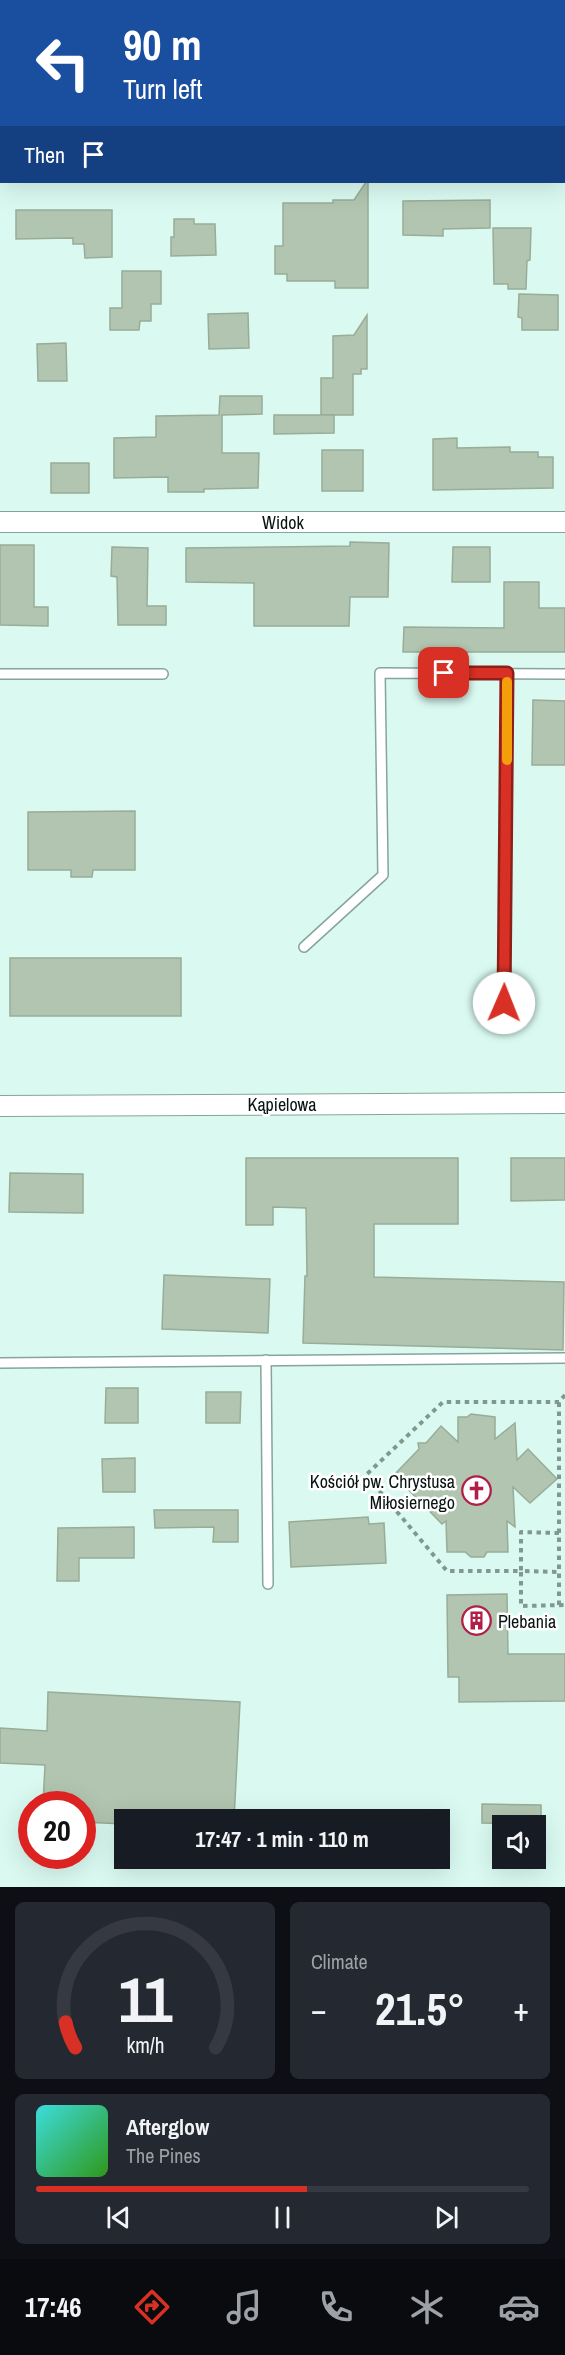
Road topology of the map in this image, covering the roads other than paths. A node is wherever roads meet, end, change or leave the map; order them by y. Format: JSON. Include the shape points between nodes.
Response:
{"nodes":[{"id":1,"x":0,"y":522,"type":"edge"},
{"id":2,"x":565,"y":522,"type":"edge"},
{"id":3,"x":507,"y":673,"type":"junction"},
{"id":4,"x":0,"y":674,"type":"edge"},
{"id":5,"x":163,"y":674,"type":"dead end"},
{"id":6,"x":565,"y":674,"type":"edge"},
{"id":7,"x":304,"y":947,"type":"dead end"},
{"id":8,"x":504,"y":1003,"type":"dead end"},
{"id":9,"x":565,"y":1102,"type":"edge"},
{"id":10,"x":0,"y":1106,"type":"edge"},
{"id":11,"x":565,"y":1358,"type":"edge"},
{"id":12,"x":266,"y":1360,"type":"junction"},
{"id":13,"x":0,"y":1363,"type":"edge"},
{"id":14,"x":268,"y":1584,"type":"dead end"}],
"edges":[{"from":1,"to":2,"type":"street","name":"Widok"},
{"from":3,"to":6,"type":"lane"},
{"from":3,"to":7,"type":"lane","via":[[380,673],[383,875]]},
{"from":3,"to":8,"type":"lane"},
{"from":4,"to":5,"type":"lane"},
{"from":9,"to":10,"type":"street","name":"Kąpielowa"},
{"from":11,"to":12,"type":"lane"},
{"from":12,"to":13,"type":"lane"},
{"from":12,"to":14,"type":"lane"}]}
